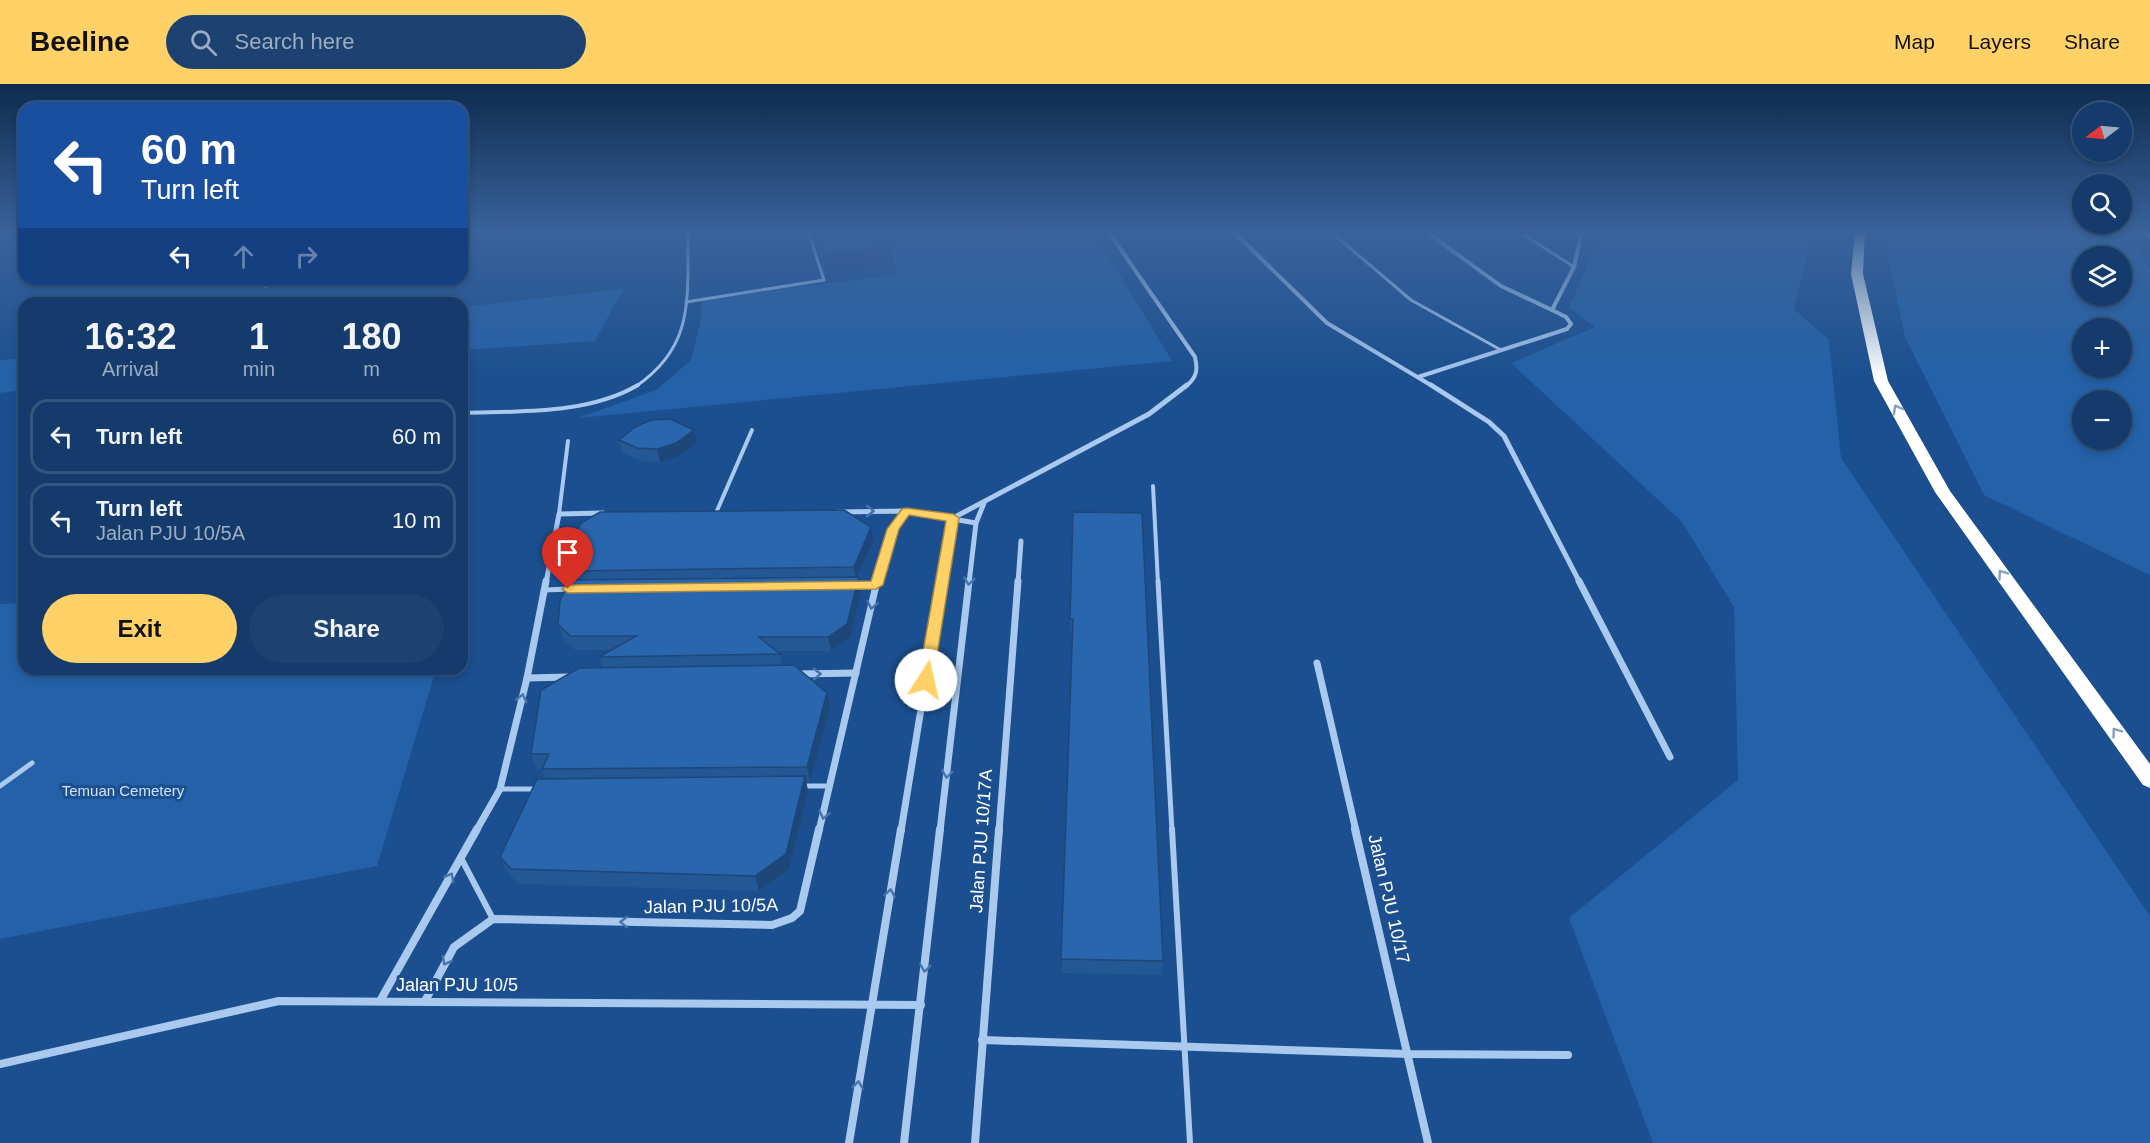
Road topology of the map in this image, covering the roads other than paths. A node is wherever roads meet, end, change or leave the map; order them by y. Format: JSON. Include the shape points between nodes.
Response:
{"nodes":[{"id":1,"x":686,"y":280,"type":"edge"},
{"id":2,"x":821,"y":280,"type":"edge"},
{"id":3,"x":1142,"y":280,"type":"edge"},
{"id":4,"x":1283,"y":280,"type":"edge"},
{"id":5,"x":1388,"y":280,"type":"edge"},
{"id":6,"x":1494,"y":280,"type":"edge"},
{"id":7,"x":1567,"y":280,"type":"edge"},
{"id":8,"x":1858,"y":280,"type":"edge"},
{"id":9,"x":686,"y":302,"type":"junction"},
{"id":10,"x":1552,"y":310,"type":"junction"},
{"id":11,"x":1501,"y":350,"type":"junction"},
{"id":12,"x":1418,"y":377,"type":"junction"},
{"id":13,"x":468,"y":413,"type":"edge"},
{"id":14,"x":752,"y":430,"type":"dead end"},
{"id":15,"x":568,"y":441,"type":"dead end"},
{"id":16,"x":1153,"y":486,"type":"dead end"},
{"id":17,"x":984,"y":503,"type":"junction"},
{"id":18,"x":906,"y":511,"type":"junction"},
{"id":19,"x":728,"y":512,"type":"edge"},
{"id":20,"x":835,"y":512,"type":"edge"},
{"id":21,"x":615,"y":513,"type":"edge"},
{"id":22,"x":705,"y":513,"type":"edge"},
{"id":23,"x":716,"y":513,"type":"junction"},
{"id":24,"x":560,"y":514,"type":"junction"},
{"id":25,"x":953,"y":518,"type":"junction"},
{"id":26,"x":976,"y":523,"type":"junction"},
{"id":27,"x":1021,"y":541,"type":"dead end"},
{"id":28,"x":852,"y":585,"type":"edge"},
{"id":29,"x":876,"y":585,"type":"junction"},
{"id":30,"x":580,"y":589,"type":"edge"},
{"id":31,"x":545,"y":590,"type":"junction"},
{"id":32,"x":1317,"y":663,"type":"dead end"},
{"id":33,"x":856,"y":673,"type":"junction"},
{"id":34,"x":786,"y":674,"type":"edge"},
{"id":35,"x":574,"y":677,"type":"edge"},
{"id":36,"x":527,"y":678,"type":"junction"},
{"id":37,"x":1670,"y":757,"type":"dead end"},
{"id":38,"x":32,"y":762,"type":"dead end"},
{"id":39,"x":2150,"y":780,"type":"edge"},
{"id":40,"x":0,"y":786,"type":"edge"},
{"id":41,"x":795,"y":786,"type":"edge"},
{"id":42,"x":831,"y":786,"type":"junction"},
{"id":43,"x":500,"y":789,"type":"junction"},
{"id":44,"x":547,"y":789,"type":"edge"},
{"id":45,"x":461,"y":857,"type":"junction"},
{"id":46,"x":493,"y":919,"type":"junction"},
{"id":47,"x":380,"y":1001,"type":"junction"},
{"id":48,"x":425,"y":1001,"type":"junction"},
{"id":49,"x":871,"y":1005,"type":"junction"},
{"id":50,"x":921,"y":1005,"type":"junction"},
{"id":51,"x":982,"y":1040,"type":"junction"},
{"id":52,"x":1183,"y":1047,"type":"junction"},
{"id":53,"x":1408,"y":1054,"type":"junction"},
{"id":54,"x":1568,"y":1055,"type":"dead end"},
{"id":55,"x":0,"y":1064,"type":"edge"},
{"id":56,"x":849,"y":1143,"type":"edge"},
{"id":57,"x":904,"y":1143,"type":"edge"},
{"id":58,"x":975,"y":1143,"type":"edge"},
{"id":59,"x":1190,"y":1143,"type":"edge"},
{"id":60,"x":1428,"y":1143,"type":"edge"}],
"edges":[{"from":1,"to":9,"type":"lane"},
{"from":2,"to":9,"type":"lane"},
{"from":3,"to":17,"type":"street","via":[[1195,357],[1198,370],[1192,382],[1149,414]]},
{"from":4,"to":12,"type":"street","via":[[1327,323]]},
{"from":5,"to":11,"type":"lane","via":[[1411,300]]},
{"from":6,"to":10,"type":"street"},
{"from":7,"to":10,"type":"street"},
{"from":39,"to":8,"type":"highway","one_way":true,"via":[[1943,492],[1881,381]]},
{"from":9,"to":13,"type":"lane","via":[[672,353],[660,369],[637,386],[575,405]]},
{"from":10,"to":11,"type":"street","via":[[1566,317],[1571,324],[1567,329]]},
{"from":11,"to":12,"type":"street"},
{"from":12,"to":37,"type":"street","via":[[1489,422],[1504,436]]},
{"from":14,"to":23,"type":"lane"},
{"from":15,"to":24,"type":"lane"},
{"from":16,"to":52,"type":"lane"},
{"from":17,"to":25,"type":"street"},
{"from":17,"to":26,"type":"street"},
{"from":20,"to":18,"type":"street","one_way":true},
{"from":18,"to":25,"type":"street"},
{"from":18,"to":29,"type":"street","name":"Jalan PJU 10/5A","via":[[893,529]]},
{"from":19,"to":23,"type":"street"},
{"from":21,"to":24,"type":"street"},
{"from":22,"to":23,"type":"street"},
{"from":24,"to":31,"type":"street"},
{"from":25,"to":26,"type":"street"},
{"from":49,"to":25,"type":"street","one_way":true},
{"from":26,"to":50,"type":"street","one_way":true},
{"from":27,"to":51,"type":"street","name":"Jalan PJU 10/17A"},
{"from":28,"to":29,"type":"lane"},
{"from":29,"to":33,"type":"street","name":"Jalan PJU 10/5A","one_way":true},
{"from":30,"to":31,"type":"lane"},
{"from":31,"to":36,"type":"street"},
{"from":32,"to":53,"type":"street","name":"Jalan PJU 10/17"},
{"from":34,"to":33,"type":"street","one_way":true},
{"from":33,"to":42,"type":"street","name":"Jalan PJU 10/5A"},
{"from":35,"to":36,"type":"street"},
{"from":43,"to":36,"type":"street","one_way":true},
{"from":38,"to":40,"type":"lane"},
{"from":41,"to":42,"type":"lane"},
{"from":42,"to":46,"type":"street","name":"Jalan PJU 10/5A","one_way":true,"via":[[804,902],[800,911],[782,923]]},
{"from":43,"to":44,"type":"lane"},
{"from":43,"to":45,"type":"street"},
{"from":45,"to":46,"type":"lane"},
{"from":47,"to":45,"type":"street","one_way":true},
{"from":46,"to":48,"type":"street","one_way":true,"via":[[454,947]]},
{"from":47,"to":48,"type":"street","name":"Jalan PJU 10/5"},
{"from":47,"to":55,"type":"street","name":"Jalan PJU 10/5","via":[[279,1002]]},
{"from":48,"to":49,"type":"street","name":"Jalan PJU 10/5"},
{"from":49,"to":50,"type":"street","name":"Jalan PJU 10/5"},
{"from":56,"to":49,"type":"street","one_way":true},
{"from":50,"to":57,"type":"street"},
{"from":51,"to":52,"type":"street"},
{"from":51,"to":58,"type":"street","name":"Jalan PJU 10/17A"},
{"from":52,"to":53,"type":"street"},
{"from":52,"to":59,"type":"lane"},
{"from":53,"to":54,"type":"street"},
{"from":53,"to":60,"type":"street","name":"Jalan PJU 10/17"}]}
